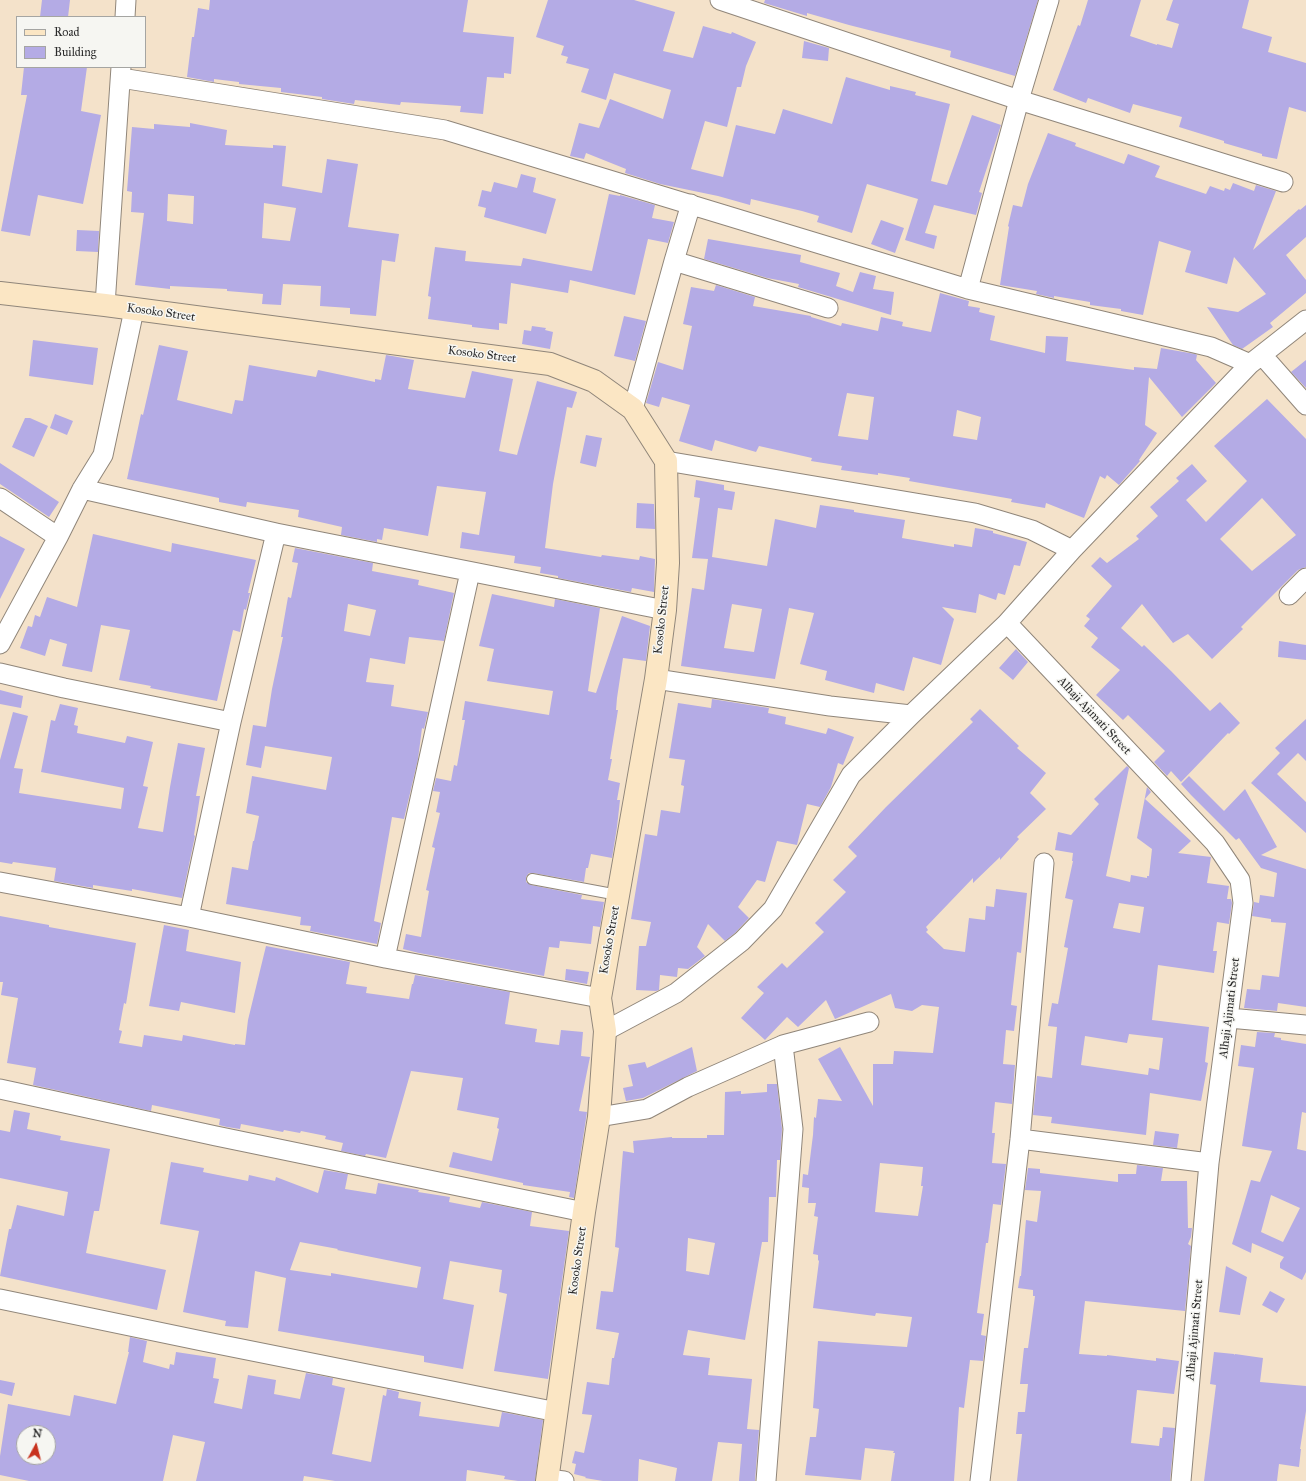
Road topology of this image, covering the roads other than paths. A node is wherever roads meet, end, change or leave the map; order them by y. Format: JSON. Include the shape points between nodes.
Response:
{"nodes":[{"id":1,"x":126,"y":0,"type":"edge"},
{"id":2,"x":720,"y":0,"type":"edge"},
{"id":3,"x":1048,"y":0,"type":"edge"},
{"id":4,"x":125,"y":16,"type":"edge"},
{"id":5,"x":121,"y":73,"type":"edge"},
{"id":6,"x":1019,"y":100,"type":"junction"},
{"id":7,"x":1283,"y":182,"type":"dead end"},
{"id":8,"x":691,"y":204,"type":"junction"},
{"id":9,"x":674,"y":261,"type":"junction"},
{"id":10,"x":968,"y":290,"type":"junction"},
{"id":11,"x":0,"y":293,"type":"edge"},
{"id":12,"x":105,"y":305,"type":"junction"},
{"id":13,"x":828,"y":308,"type":"dead end"},
{"id":14,"x":134,"y":310,"type":"junction"},
{"id":15,"x":1306,"y":320,"type":"edge"},
{"id":16,"x":1256,"y":359,"type":"junction"},
{"id":17,"x":1306,"y":406,"type":"edge"},
{"id":18,"x":633,"y":409,"type":"junction"},
{"id":19,"x":666,"y":461,"type":"junction"},
{"id":20,"x":82,"y":489,"type":"junction"},
{"id":21,"x":0,"y":498,"type":"edge"},
{"id":22,"x":276,"y":533,"type":"junction"},
{"id":23,"x":58,"y":537,"type":"junction"},
{"id":24,"x":1072,"y":550,"type":"junction"},
{"id":25,"x":470,"y":572,"type":"junction"},
{"id":26,"x":1306,"y":578,"type":"edge"},
{"id":27,"x":1289,"y":595,"type":"dead end"},
{"id":28,"x":665,"y":610,"type":"junction"},
{"id":29,"x":1006,"y":623,"type":"junction"},
{"id":30,"x":0,"y":644,"type":"edge"},
{"id":31,"x":0,"y":673,"type":"edge"},
{"id":32,"x":656,"y":679,"type":"junction"},
{"id":33,"x":911,"y":715,"type":"junction"},
{"id":34,"x":230,"y":722,"type":"junction"},
{"id":35,"x":1044,"y":863,"type":"dead end"},
{"id":36,"x":532,"y":879,"type":"dead end"},
{"id":37,"x":0,"y":882,"type":"edge"},
{"id":38,"x":618,"y":896,"type":"junction"},
{"id":39,"x":189,"y":917,"type":"junction"},
{"id":40,"x":385,"y":958,"type":"junction"},
{"id":41,"x":600,"y":998,"type":"junction"},
{"id":42,"x":1229,"y":1018,"type":"junction"},
{"id":43,"x":869,"y":1022,"type":"dead end"},
{"id":44,"x":1306,"y":1025,"type":"edge"},
{"id":45,"x":606,"y":1031,"type":"junction"},
{"id":46,"x":783,"y":1046,"type":"junction"},
{"id":47,"x":0,"y":1089,"type":"edge"},
{"id":48,"x":599,"y":1117,"type":"junction"},
{"id":49,"x":1020,"y":1139,"type":"junction"},
{"id":50,"x":1209,"y":1164,"type":"junction"},
{"id":51,"x":584,"y":1212,"type":"junction"},
{"id":52,"x":0,"y":1299,"type":"edge"},
{"id":53,"x":557,"y":1412,"type":"junction"},
{"id":54,"x":553,"y":1480,"type":"edge"},
{"id":55,"x":766,"y":1481,"type":"edge"},
{"id":56,"x":980,"y":1481,"type":"edge"},
{"id":57,"x":1181,"y":1481,"type":"edge"}],
"edges":[{"from":1,"to":4,"type":"street"},
{"from":2,"to":6,"type":"street"},
{"from":3,"to":6,"type":"street"},
{"from":5,"to":8,"type":"street","via":[[445,130]]},
{"from":5,"to":12,"type":"street"},
{"from":6,"to":7,"type":"street"},
{"from":6,"to":10,"type":"street"},
{"from":8,"to":9,"type":"street"},
{"from":8,"to":10,"type":"street"},
{"from":9,"to":13,"type":"street"},
{"from":9,"to":18,"type":"street"},
{"from":10,"to":16,"type":"street"},
{"from":11,"to":12,"type":"street","name":"Kosoko Street"},
{"from":12,"to":14,"type":"street","name":"Kosoko Street"},
{"from":14,"to":18,"type":"street","name":"Kosoko Street","via":[[550,364],[594,381]]},
{"from":14,"to":20,"type":"street","via":[[103,456]]},
{"from":15,"to":16,"type":"street"},
{"from":16,"to":17,"type":"street"},
{"from":16,"to":24,"type":"street"},
{"from":18,"to":19,"type":"street","name":"Kosoko Street"},
{"from":19,"to":24,"type":"street","via":[[974,514],[1032,530]]},
{"from":19,"to":28,"type":"street","name":"Kosoko Street","via":[[668,562]]},
{"from":20,"to":22,"type":"street"},
{"from":20,"to":23,"type":"street"},
{"from":21,"to":23,"type":"street"},
{"from":22,"to":25,"type":"street"},
{"from":22,"to":34,"type":"street"},
{"from":23,"to":30,"type":"street"},
{"from":24,"to":29,"type":"street"},
{"from":25,"to":28,"type":"street"},
{"from":25,"to":40,"type":"street"},
{"from":26,"to":27,"type":"street"},
{"from":28,"to":32,"type":"street","name":"Kosoko Street"},
{"from":29,"to":33,"type":"street"},
{"from":29,"to":42,"type":"street","name":"Alhaji Ajimati Street","via":[[1215,843],[1240,880],[1243,903]]},
{"from":31,"to":34,"type":"street"},
{"from":32,"to":33,"type":"street","via":[[830,706]]},
{"from":32,"to":38,"type":"street","name":"Kosoko Street"},
{"from":33,"to":45,"type":"street","via":[[851,775],[773,909],[742,941],[676,993]]},
{"from":34,"to":39,"type":"street"},
{"from":35,"to":49,"type":"street"},
{"from":36,"to":38,"type":"lane"},
{"from":37,"to":39,"type":"street"},
{"from":38,"to":41,"type":"street","name":"Kosoko Street"},
{"from":39,"to":40,"type":"street"},
{"from":40,"to":41,"type":"street"},
{"from":41,"to":45,"type":"street","name":"Kosoko Street"},
{"from":42,"to":44,"type":"street"},
{"from":42,"to":50,"type":"street","name":"Alhaji Ajimati Street"},
{"from":43,"to":46,"type":"street"},
{"from":45,"to":48,"type":"street","name":"Kosoko Street"},
{"from":46,"to":48,"type":"street","via":[[688,1087],[647,1109]]},
{"from":46,"to":55,"type":"street","via":[[793,1129]]},
{"from":47,"to":51,"type":"street"},
{"from":48,"to":51,"type":"street","name":"Kosoko Street"},
{"from":49,"to":50,"type":"street"},
{"from":49,"to":56,"type":"street"},
{"from":50,"to":57,"type":"street","name":"Alhaji Ajimati Street"},
{"from":51,"to":53,"type":"street","name":"Kosoko Street"},
{"from":52,"to":53,"type":"street"},
{"from":53,"to":54,"type":"street","name":"Kosoko Street"}]}
